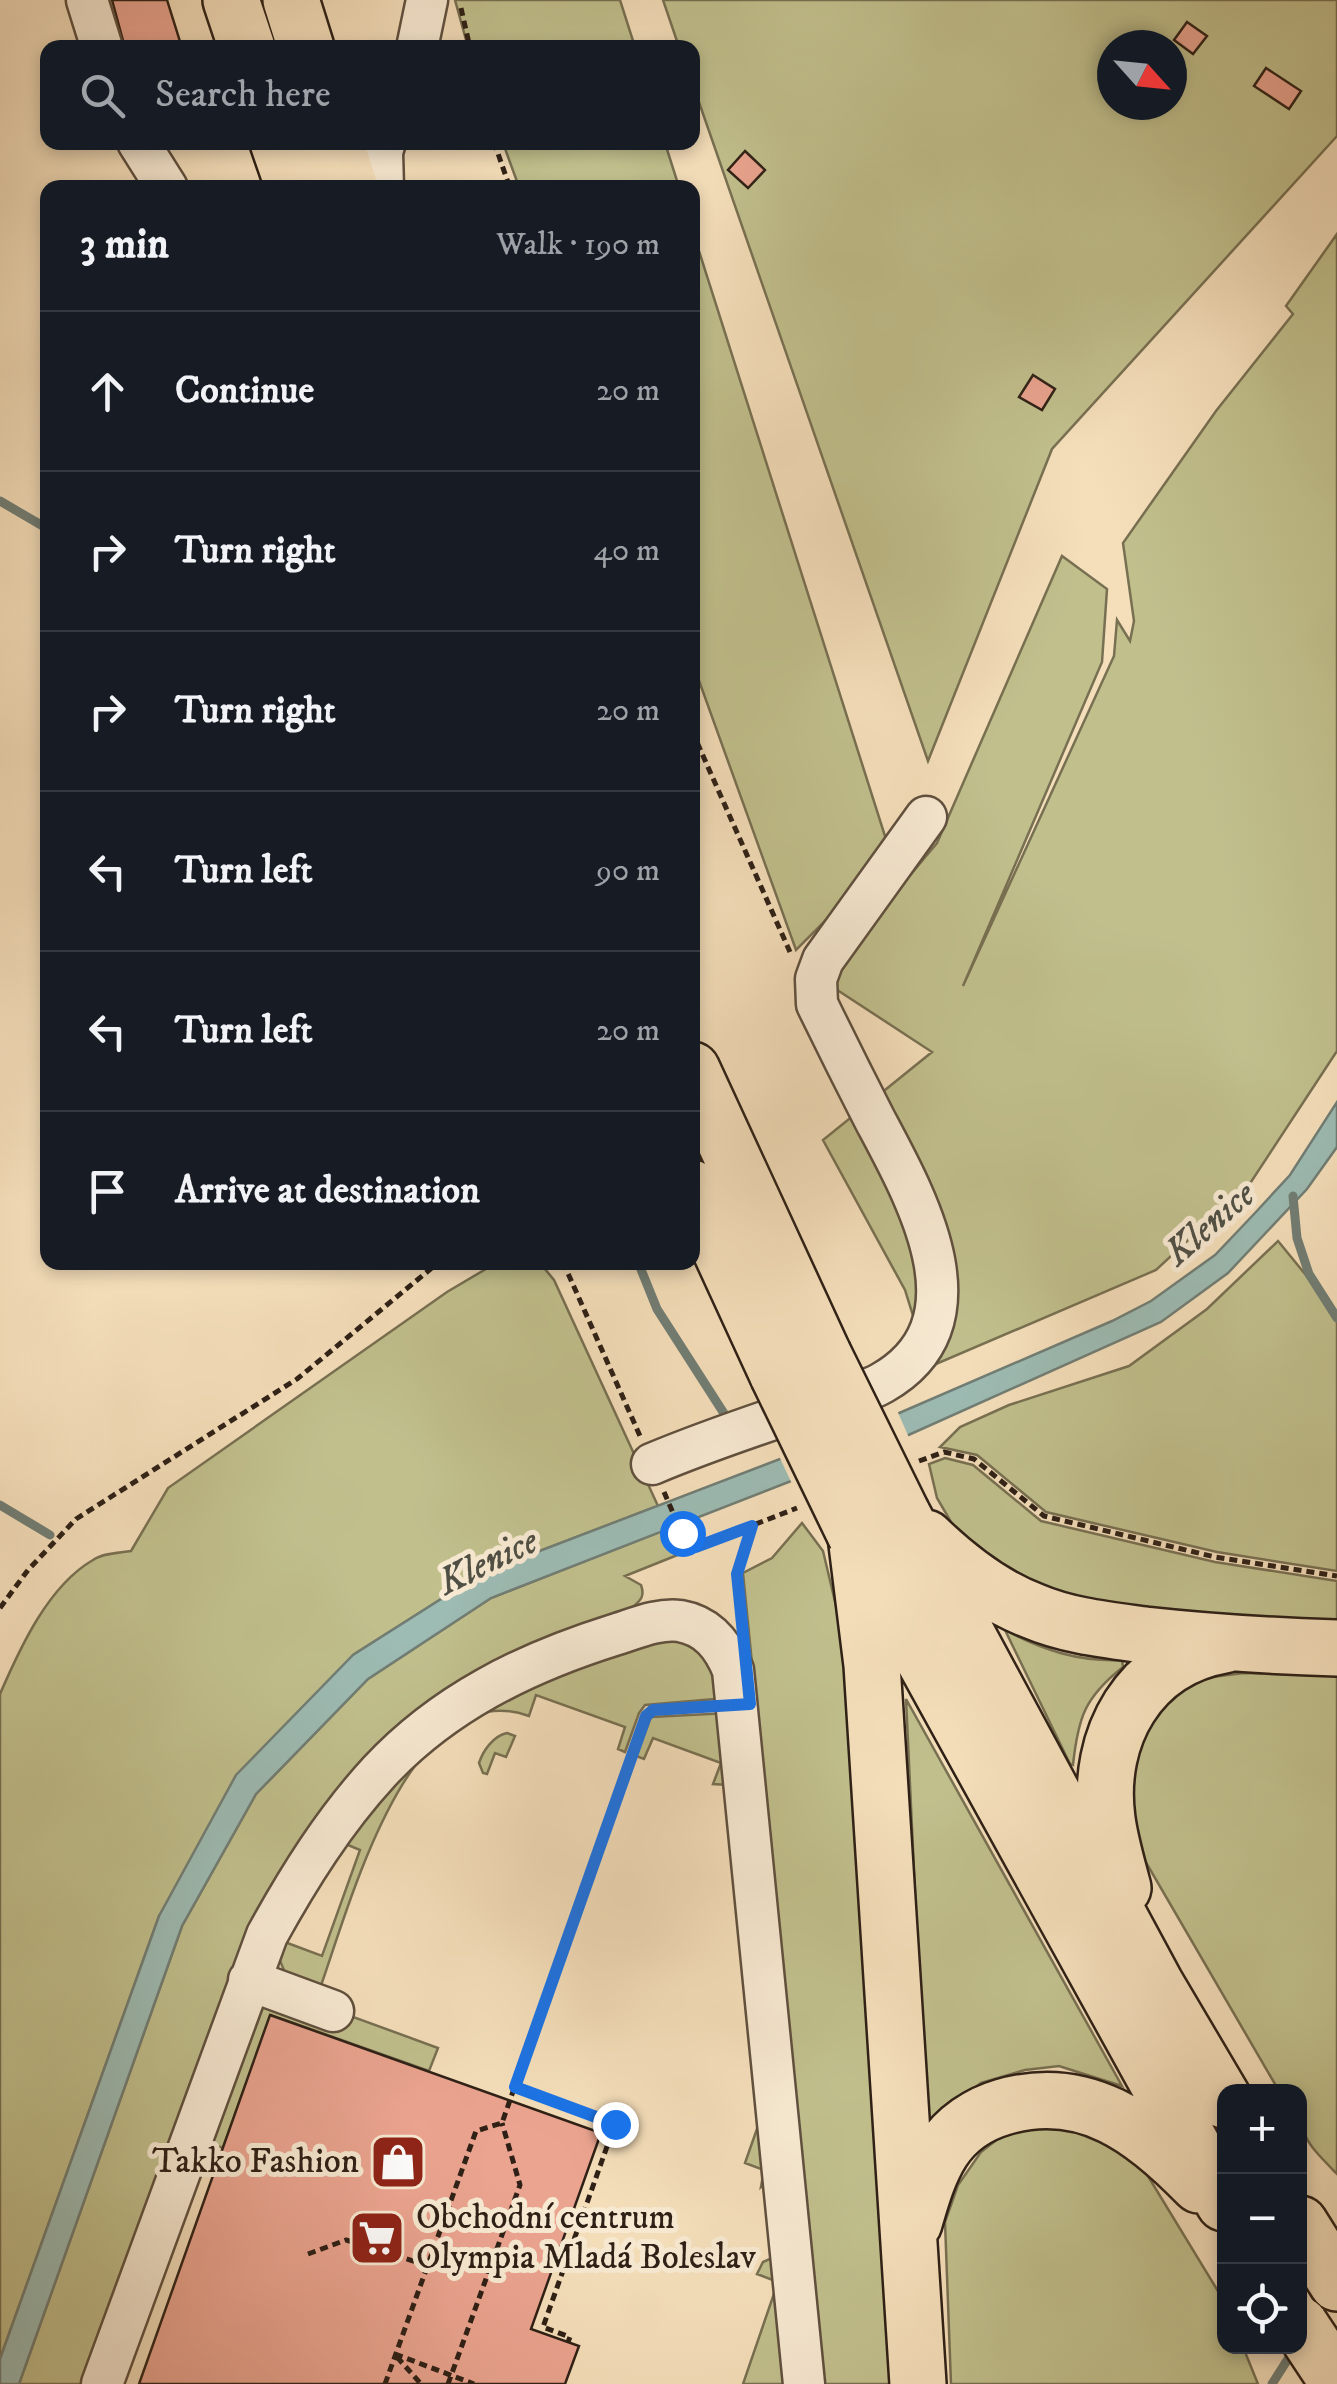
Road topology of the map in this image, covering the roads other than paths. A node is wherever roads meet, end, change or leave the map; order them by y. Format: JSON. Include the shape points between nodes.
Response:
{"nodes":[{"id":1,"x":87,"y":0,"type":"edge"},
{"id":2,"x":231,"y":0,"type":"edge"},
{"id":3,"x":292,"y":0,"type":"edge"},
{"id":4,"x":427,"y":0,"type":"edge"},
{"id":5,"x":100,"y":40,"type":"edge"},
{"id":6,"x":244,"y":40,"type":"edge"},
{"id":7,"x":304,"y":40,"type":"edge"},
{"id":8,"x":419,"y":40,"type":"edge"},
{"id":9,"x":143,"y":150,"type":"edge"},
{"id":10,"x":281,"y":150,"type":"edge"},
{"id":11,"x":338,"y":150,"type":"edge"},
{"id":12,"x":383,"y":150,"type":"edge"},
{"id":13,"x":163,"y":180,"type":"edge"},
{"id":14,"x":291,"y":180,"type":"edge"},
{"id":15,"x":347,"y":180,"type":"edge"},
{"id":16,"x":383,"y":180,"type":"edge"},
{"id":17,"x":926,"y":817,"type":"dead end"},
{"id":18,"x":700,"y":1092,"type":"edge"},
{"id":19,"x":700,"y":1201,"type":"edge"},
{"id":20,"x":801,"y":1364,"type":"junction"},
{"id":21,"x":658,"y":1479,"type":"road end"},
{"id":22,"x":879,"y":1525,"type":"junction"},
{"id":23,"x":1228,"y":1644,"type":"junction"},
{"id":24,"x":1337,"y":1648,"type":"edge"},
{"id":25,"x":249,"y":1980,"type":"junction"},
{"id":26,"x":1156,"y":1985,"type":"junction"},
{"id":27,"x":333,"y":2010,"type":"dead end"},
{"id":28,"x":1217,"y":2088,"type":"edge"},
{"id":29,"x":1217,"y":2189,"type":"edge"},
{"id":30,"x":1217,"y":2206,"type":"edge"},
{"id":31,"x":1307,"y":2235,"type":"edge"},
{"id":32,"x":909,"y":2240,"type":"junction"},
{"id":33,"x":1337,"y":2284,"type":"edge"},
{"id":34,"x":1307,"y":2336,"type":"edge"},
{"id":35,"x":1337,"y":2382,"type":"edge"},
{"id":36,"x":102,"y":2384,"type":"edge"},
{"id":37,"x":804,"y":2384,"type":"edge"},
{"id":38,"x":918,"y":2384,"type":"edge"}],
"edges":[{"from":1,"to":5,"type":"lane"},
{"from":2,"to":6,"type":"highway"},
{"from":3,"to":7,"type":"highway"},
{"from":4,"to":8,"type":"lane"},
{"from":9,"to":13,"type":"lane"},
{"from":10,"to":14,"type":"highway"},
{"from":11,"to":15,"type":"highway"},
{"from":12,"to":16,"type":"lane"},
{"from":17,"to":21,"type":"lane","via":[[816,978],[817,1004],[913,1192],[935,1258],[937,1309],[928,1337],[908,1364],[880,1384],[716,1437]]},
{"from":18,"to":20,"type":"highway"},
{"from":19,"to":20,"type":"highway"},
{"from":20,"to":22,"type":"highway","bridge":true},
{"from":22,"to":23,"type":"highway","via":[[1032,1611],[1111,1630]]},
{"from":22,"to":26,"type":"highway"},
{"from":22,"to":29,"type":"highway"},
{"from":22,"to":32,"type":"highway","via":[[872,1665]]},
{"from":23,"to":24,"type":"highway"},
{"from":23,"to":26,"type":"highway","via":[[1162,1670],[1114,1734],[1107,1818],[1125,1898]]},
{"from":25,"to":27,"type":"lane"},
{"from":25,"to":36,"type":"lane"},
{"from":25,"to":37,"type":"lane","via":[[289,1894],[332,1830],[416,1736],[476,1693],[574,1648],[658,1621],[696,1626],[716,1639],[733,1670]]},
{"from":26,"to":28,"type":"highway"},
{"from":30,"to":32,"type":"highway","via":[[1184,2168],[1125,2122],[1091,2105],[1020,2102],[962,2128],[942,2150]]},
{"from":31,"to":33,"type":"highway"},
{"from":32,"to":38,"type":"highway"},
{"from":34,"to":35,"type":"highway","bridge":true}]}
